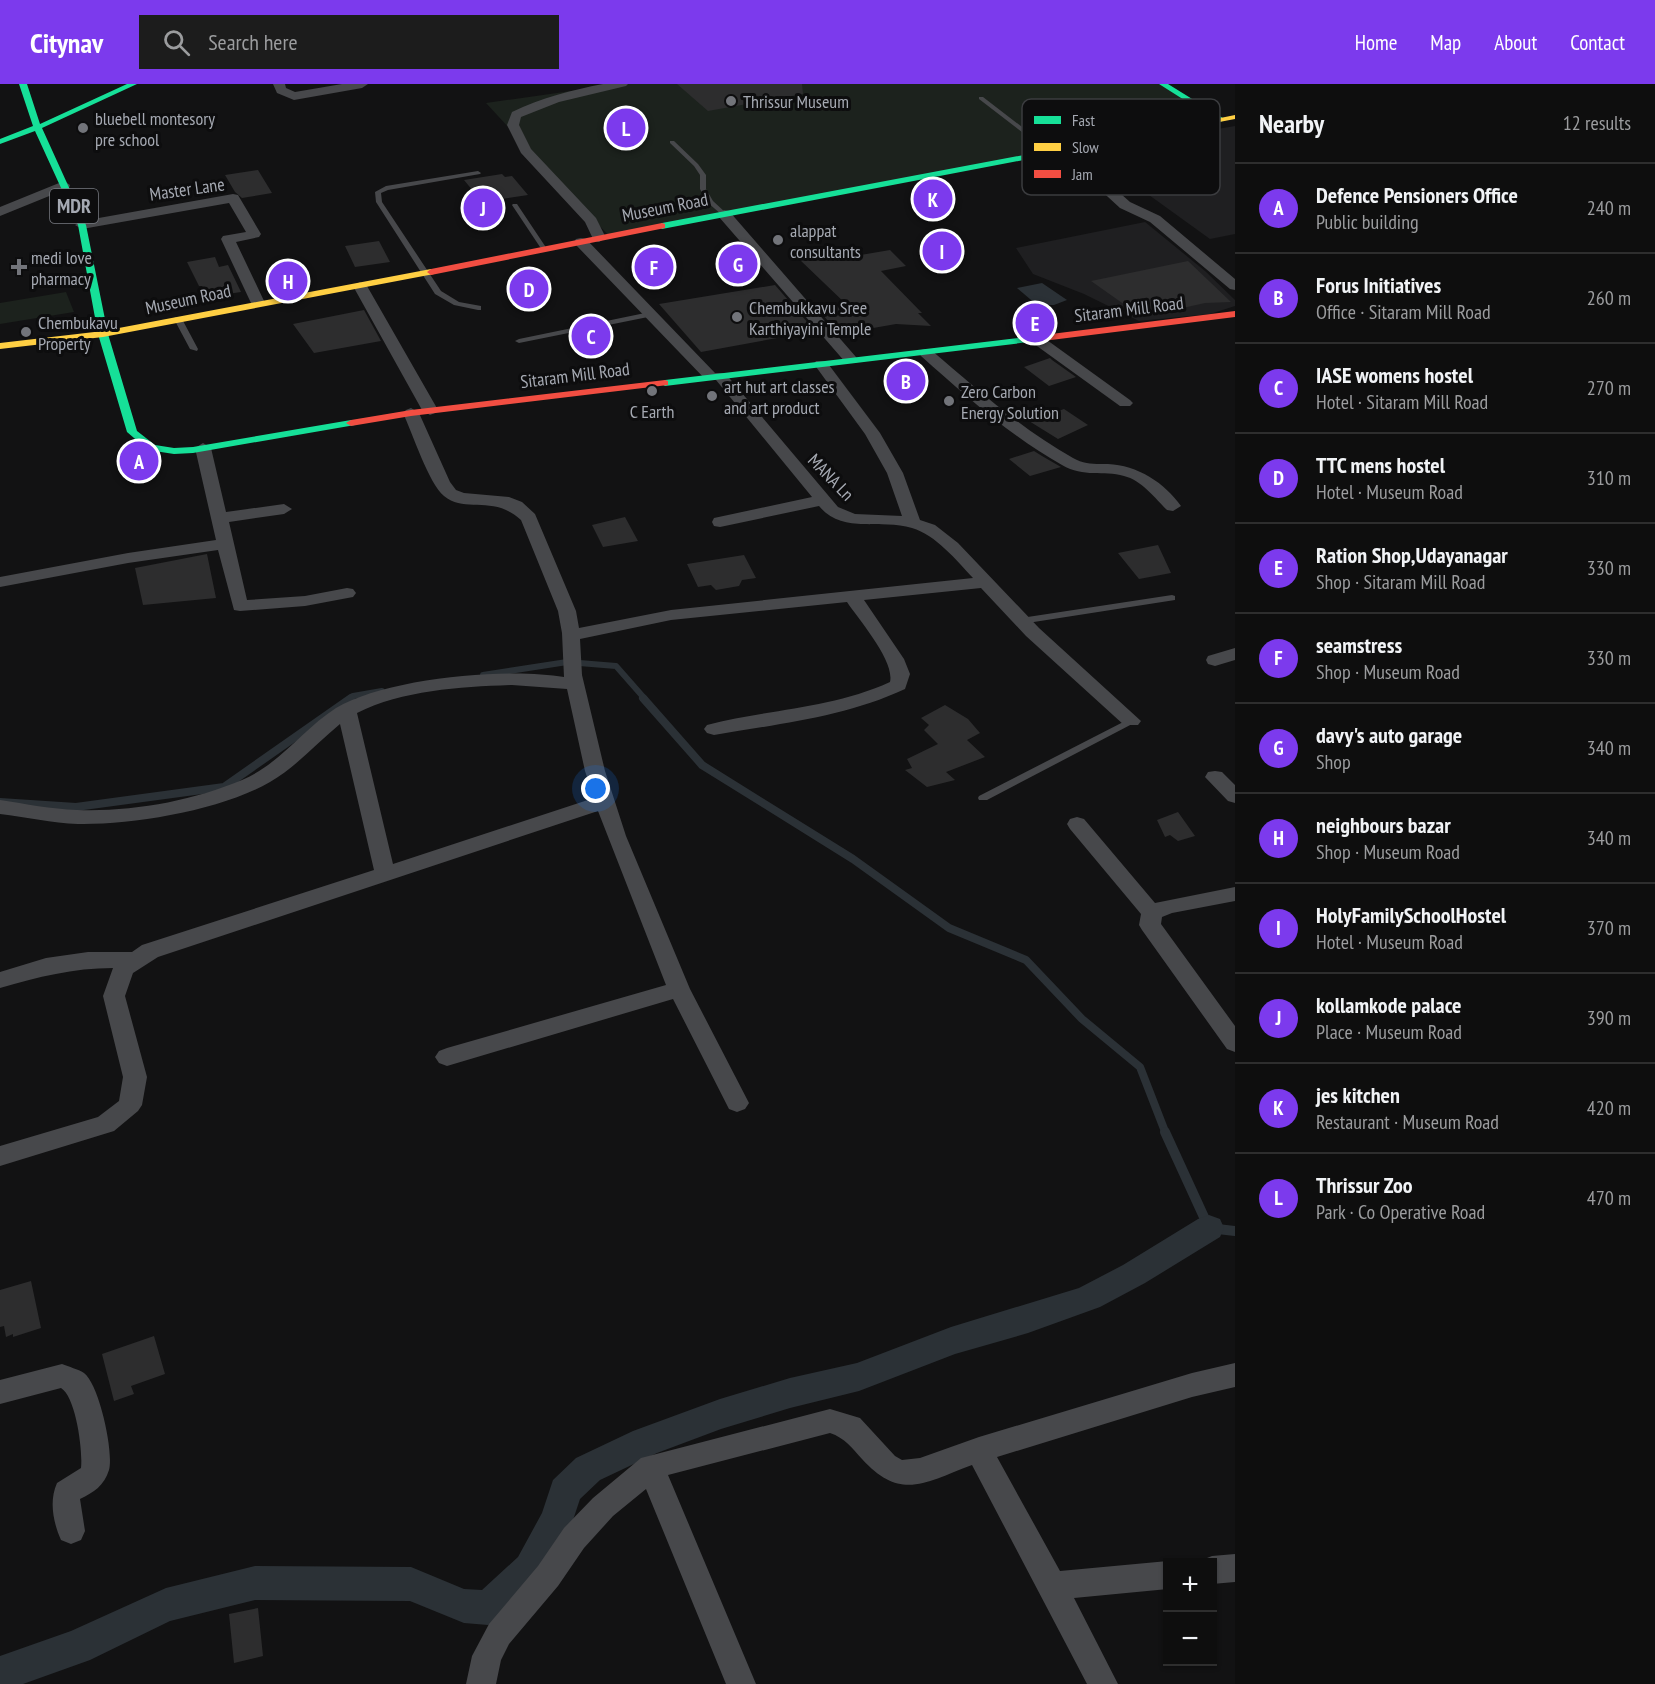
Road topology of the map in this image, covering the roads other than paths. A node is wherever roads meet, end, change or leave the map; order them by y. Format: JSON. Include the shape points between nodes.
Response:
{"nodes":[{"id":1,"x":23,"y":84,"type":"edge"},
{"id":2,"x":133,"y":84,"type":"edge"},
{"id":3,"x":279,"y":84,"type":"edge"},
{"id":4,"x":362,"y":84,"type":"edge"},
{"id":5,"x":622,"y":84,"type":"edge"},
{"id":6,"x":1163,"y":84,"type":"edge"},
{"id":7,"x":981,"y":98,"type":"dead end"},
{"id":8,"x":1191,"y":99,"type":"edge"},
{"id":9,"x":1022,"y":126,"type":"edge"},
{"id":10,"x":38,"y":129,"type":"junction"},
{"id":11,"x":0,"y":142,"type":"edge"},
{"id":12,"x":672,"y":142,"type":"dead end"},
{"id":13,"x":1022,"y":157,"type":"edge"},
{"id":14,"x":478,"y":173,"type":"dead end"},
{"id":15,"x":64,"y":185,"type":"junction"},
{"id":16,"x":1112,"y":195,"type":"edge"},
{"id":17,"x":514,"y":205,"type":"dead end"},
{"id":18,"x":0,"y":212,"type":"edge"},
{"id":19,"x":724,"y":214,"type":"junction"},
{"id":20,"x":82,"y":225,"type":"junction"},
{"id":21,"x":599,"y":238,"type":"junction"},
{"id":22,"x":581,"y":242,"type":"junction"},
{"id":23,"x":544,"y":249,"type":"junction"},
{"id":24,"x":425,"y":273,"type":"junction"},
{"id":25,"x":360,"y":285,"type":"junction"},
{"id":26,"x":1235,"y":286,"type":"edge"},
{"id":27,"x":258,"y":303,"type":"junction"},
{"id":28,"x":478,"y":308,"type":"dead end"},
{"id":29,"x":650,"y":314,"type":"junction"},
{"id":30,"x":1235,"y":314,"type":"edge"},
{"id":31,"x":178,"y":319,"type":"junction"},
{"id":32,"x":103,"y":334,"type":"junction"},
{"id":33,"x":1035,"y":338,"type":"junction"},
{"id":34,"x":519,"y":341,"type":"dead end"},
{"id":35,"x":0,"y":346,"type":"edge"},
{"id":36,"x":195,"y":349,"type":"dead end"},
{"id":37,"x":926,"y":353,"type":"junction"},
{"id":38,"x":851,"y":360,"type":"junction"},
{"id":39,"x":821,"y":364,"type":"junction"},
{"id":40,"x":716,"y":376,"type":"junction"},
{"id":41,"x":1125,"y":403,"type":"dead end"},
{"id":42,"x":430,"y":410,"type":"junction"},
{"id":43,"x":411,"y":412,"type":"junction"},
{"id":44,"x":203,"y":448,"type":"junction"},
{"id":45,"x":822,"y":500,"type":"junction"},
{"id":46,"x":1173,"y":506,"type":"dead end"},
{"id":47,"x":284,"y":508,"type":"dead end"},
{"id":48,"x":218,"y":518,"type":"junction"},
{"id":49,"x":720,"y":522,"type":"dead end"},
{"id":50,"x":913,"y":522,"type":"junction"},
{"id":51,"x":224,"y":544,"type":"junction"},
{"id":52,"x":0,"y":582,"type":"edge"},
{"id":53,"x":985,"y":582,"type":"junction"},
{"id":54,"x":347,"y":593,"type":"dead end"},
{"id":55,"x":852,"y":596,"type":"junction"},
{"id":56,"x":1172,"y":598,"type":"dead end"},
{"id":57,"x":1021,"y":621,"type":"junction"},
{"id":58,"x":572,"y":644,"type":"junction"},
{"id":59,"x":1235,"y":654,"type":"edge"},
{"id":60,"x":1215,"y":660,"type":"dead end"},
{"id":61,"x":575,"y":680,"type":"junction"},
{"id":62,"x":347,"y":711,"type":"junction"},
{"id":63,"x":1131,"y":721,"type":"joint"},
{"id":64,"x":714,"y":729,"type":"dead end"},
{"id":65,"x":1215,"y":777,"type":"dead end"},
{"id":66,"x":1235,"y":796,"type":"edge"},
{"id":67,"x":983,"y":798,"type":"dead end"},
{"id":68,"x":604,"y":802,"type":"junction"},
{"id":69,"x":0,"y":807,"type":"edge"},
{"id":70,"x":1077,"y":824,"type":"dead end"},
{"id":71,"x":385,"y":874,"type":"junction"},
{"id":72,"x":1235,"y":894,"type":"edge"},
{"id":73,"x":1152,"y":913,"type":"junction"},
{"id":74,"x":136,"y":960,"type":"junction"},
{"id":75,"x":0,"y":980,"type":"edge"},
{"id":76,"x":679,"y":989,"type":"junction"},
{"id":77,"x":1235,"y":1043,"type":"edge"},
{"id":78,"x":447,"y":1057,"type":"dead end"},
{"id":79,"x":737,"y":1103,"type":"dead end"},
{"id":80,"x":0,"y":1156,"type":"edge"},
{"id":81,"x":1235,"y":1374,"type":"edge"},
{"id":82,"x":0,"y":1392,"type":"edge"},
{"id":83,"x":979,"y":1450,"type":"junction"},
{"id":84,"x":651,"y":1467,"type":"junction"},
{"id":85,"x":71,"y":1531,"type":"dead end"},
{"id":86,"x":1235,"y":1568,"type":"edge"},
{"id":87,"x":1217,"y":1570,"type":"edge"},
{"id":88,"x":1163,"y":1575,"type":"edge"},
{"id":89,"x":1052,"y":1586,"type":"junction"},
{"id":90,"x":481,"y":1684,"type":"edge"},
{"id":91,"x":741,"y":1684,"type":"edge"},
{"id":92,"x":1103,"y":1684,"type":"edge"}],
"edges":[{"from":1,"to":10,"type":"main road","number":"MDR"},
{"from":2,"to":10,"type":"main road"},
{"from":3,"to":4,"type":"street","via":[[281,90],[294,96]]},
{"from":5,"to":21,"type":"street","via":[[569,94],[530,108],[516,115],[513,125],[525,150],[591,221]]},
{"from":6,"to":8,"type":"main road"},
{"from":7,"to":9,"type":"lane"},
{"from":10,"to":11,"type":"main road"},
{"from":10,"to":15,"type":"main road","number":"MDR"},
{"from":12,"to":19,"type":"lane","via":[[696,165],[703,175],[703,189],[710,202]]},
{"from":13,"to":19,"type":"main road","name":"Museum Road"},
{"from":14,"to":24,"type":"lane","via":[[378,192],[379,202]]},
{"from":15,"to":18,"type":"street"},
{"from":15,"to":20,"type":"main road","number":"MDR"},
{"from":16,"to":26,"type":"street","via":[[1155,219]]},
{"from":17,"to":23,"type":"lane"},
{"from":19,"to":21,"type":"main road","name":"Museum Road"},
{"from":19,"to":38,"type":"street"},
{"from":20,"to":27,"type":"street","name":"Master Lane","via":[[233,198],[254,234],[228,239]]},
{"from":20,"to":32,"type":"main road","number":"MDR"},
{"from":21,"to":22,"type":"main road","name":"Museum Road"},
{"from":22,"to":23,"type":"main road","name":"Museum Road"},
{"from":22,"to":29,"type":"street","name":"MANA Ln"},
{"from":23,"to":24,"type":"main road","name":"Museum Road"},
{"from":24,"to":25,"type":"main road","name":"Museum Road"},
{"from":24,"to":28,"type":"lane","via":[[445,300]]},
{"from":25,"to":27,"type":"main road","name":"Museum Road"},
{"from":25,"to":42,"type":"street"},
{"from":27,"to":31,"type":"main road","name":"Museum Road"},
{"from":29,"to":34,"type":"lane"},
{"from":29,"to":40,"type":"street","name":"MANA Ln"},
{"from":30,"to":33,"type":"main road","name":"Sitaram Mill Road"},
{"from":31,"to":32,"type":"main road","name":"Museum Road"},
{"from":31,"to":36,"type":"lane"},
{"from":32,"to":35,"type":"main road"},
{"from":32,"to":44,"type":"main road","name":"Sitaram Mill Road","via":[[132,432],[142,444],[159,451]]},
{"from":33,"to":37,"type":"main road","name":"Sitaram Mill Road"},
{"from":33,"to":41,"type":"street"},
{"from":37,"to":38,"type":"main road","name":"Sitaram Mill Road"},
{"from":37,"to":46,"type":"street","via":[[997,414],[1069,463],[1090,470],[1130,472]]},
{"from":38,"to":39,"type":"main road","name":"Sitaram Mill Road"},
{"from":39,"to":40,"type":"main road","name":"Sitaram Mill Road"},
{"from":39,"to":50,"type":"street","via":[[872,433],[895,473]]},
{"from":40,"to":42,"type":"main road","name":"Sitaram Mill Road"},
{"from":40,"to":45,"type":"street","name":"MANA Ln"},
{"from":42,"to":43,"type":"main road","name":"Sitaram Mill Road"},
{"from":43,"to":44,"type":"main road","name":"Sitaram Mill Road"},
{"from":43,"to":58,"type":"street","via":[[450,493],[461,498],[503,501],[529,518],[567,611]]},
{"from":44,"to":48,"type":"street"},
{"from":45,"to":49,"type":"street"},
{"from":45,"to":50,"type":"street","name":"MANA Ln","via":[[842,517]]},
{"from":47,"to":48,"type":"street"},
{"from":48,"to":51,"type":"street"},
{"from":50,"to":53,"type":"street","name":"MANA Ln","via":[[929,529]]},
{"from":51,"to":52,"type":"street"},
{"from":51,"to":54,"type":"street","via":[[240,606],[305,602]]},
{"from":53,"to":55,"type":"street"},
{"from":53,"to":57,"type":"street","name":"MANA Ln"},
{"from":55,"to":58,"type":"street","via":[[671,615],[614,625]]},
{"from":55,"to":64,"type":"street","via":[[895,659],[901,674],[898,685],[884,693],[837,706]]},
{"from":56,"to":57,"type":"lane"},
{"from":57,"to":63,"type":"street","name":"MANA Ln"},
{"from":58,"to":61,"type":"street"},
{"from":59,"to":60,"type":"street"},
{"from":61,"to":62,"type":"street","via":[[491,681],[390,694]]},
{"from":61,"to":68,"type":"street"},
{"from":62,"to":69,"type":"street","via":[[277,768],[253,783],[224,793],[176,805],[80,817]]},
{"from":62,"to":71,"type":"street"},
{"from":63,"to":67,"type":"lane"},
{"from":65,"to":66,"type":"street"},
{"from":68,"to":71,"type":"street"},
{"from":68,"to":76,"type":"street"},
{"from":70,"to":73,"type":"street"},
{"from":71,"to":74,"type":"street","via":[[150,951]]},
{"from":72,"to":73,"type":"street","via":[[1167,906]]},
{"from":73,"to":77,"type":"street","via":[[1150,925]]},
{"from":74,"to":75,"type":"street","via":[[88,960],[46,966]]},
{"from":74,"to":80,"type":"street","via":[[123,969],[114,996],[135,1077],[130,1105],[106,1124]]},
{"from":76,"to":78,"type":"street"},
{"from":76,"to":79,"type":"street"},
{"from":81,"to":83,"type":"street"},
{"from":82,"to":85,"type":"street","via":[[62,1376],[74,1380],[80,1388],[96,1465],[92,1476],[67,1492]]},
{"from":83,"to":84,"type":"street","via":[[920,1471],[899,1473],[885,1465],[850,1427],[830,1421]]},
{"from":83,"to":89,"type":"street"},
{"from":84,"to":90,"type":"street","via":[[603,1507],[574,1538],[499,1634],[487,1656]]},
{"from":84,"to":91,"type":"street"},
{"from":86,"to":87,"type":"street"},
{"from":88,"to":89,"type":"street"},
{"from":89,"to":92,"type":"street"}]}
